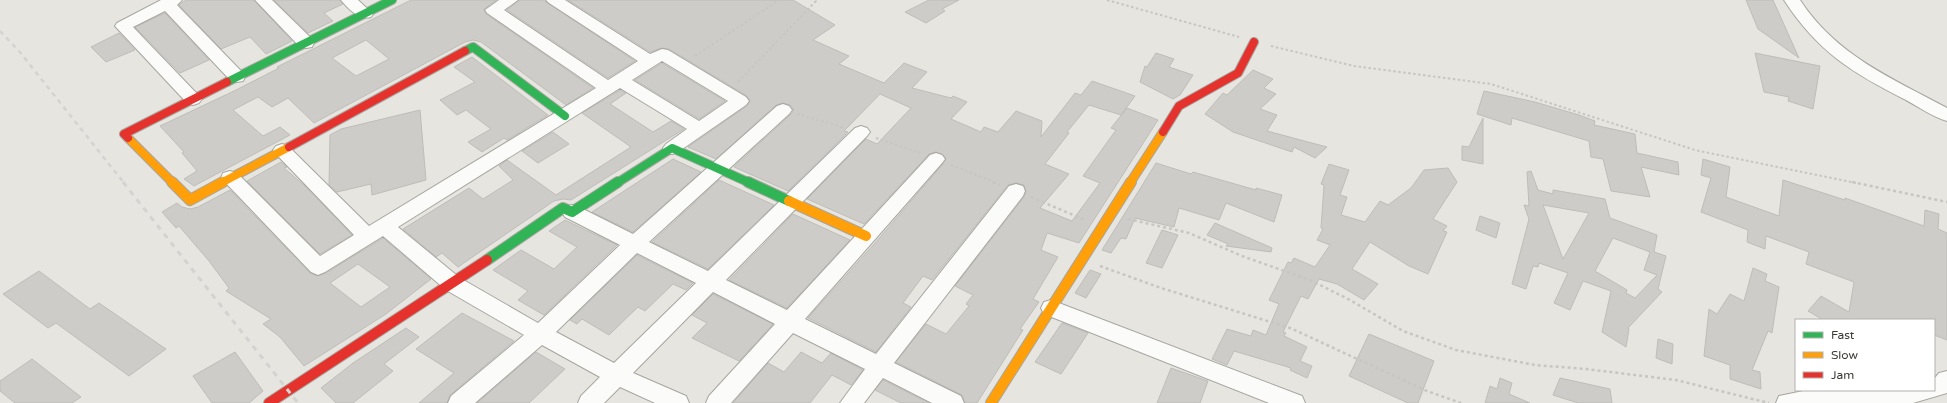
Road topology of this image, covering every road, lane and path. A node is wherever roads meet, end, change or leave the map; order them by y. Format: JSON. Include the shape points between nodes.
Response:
{"nodes":[{"id":1,"x":263,"y":0,"type":"edge"},
{"id":2,"x":349,"y":0,"type":"edge"},
{"id":3,"x":392,"y":0,"type":"edge"},
{"id":4,"x":510,"y":0,"type":"edge"},
{"id":5,"x":554,"y":0,"type":"edge"},
{"id":6,"x":779,"y":0,"type":"edge"},
{"id":7,"x":815,"y":0,"type":"edge"},
{"id":8,"x":1107,"y":0,"type":"edge"},
{"id":9,"x":1792,"y":0,"type":"edge"},
{"id":10,"x":171,"y":2,"type":"edge"},
{"id":11,"x":365,"y":14,"type":"junction"},
{"id":12,"x":1254,"y":42,"type":"junction"},
{"id":13,"x":306,"y":43,"type":"junction"},
{"id":14,"x":650,"y":61,"type":"junction"},
{"id":15,"x":681,"y":65,"type":"junction"},
{"id":16,"x":237,"y":77,"type":"junction"},
{"id":17,"x":614,"y":84,"type":"junction"},
{"id":18,"x":728,"y":93,"type":"junction"},
{"id":19,"x":193,"y":99,"type":"junction"},
{"id":20,"x":783,"y":110,"type":"dead end"},
{"id":21,"x":1947,"y":115,"type":"edge"},
{"id":22,"x":565,"y":116,"type":"junction"},
{"id":23,"x":699,"y":129,"type":"junction"},
{"id":24,"x":861,"y":132,"type":"dead end"},
{"id":25,"x":672,"y":148,"type":"junction"},
{"id":26,"x":282,"y":150,"type":"junction"},
{"id":27,"x":936,"y":159,"type":"dead end"},
{"id":28,"x":717,"y":167,"type":"junction"},
{"id":29,"x":230,"y":178,"type":"junction"},
{"id":30,"x":1016,"y":191,"type":"dead end"},
{"id":31,"x":790,"y":202,"type":"junction"},
{"id":32,"x":1947,"y":202,"type":"edge"},
{"id":33,"x":572,"y":212,"type":"junction"},
{"id":34,"x":1112,"y":212,"type":"junction"},
{"id":35,"x":385,"y":227,"type":"junction"},
{"id":36,"x":866,"y":236,"type":"junction"},
{"id":37,"x":368,"y":237,"type":"junction"},
{"id":38,"x":635,"y":243,"type":"junction"},
{"id":39,"x":1082,"y":260,"type":"junction"},
{"id":40,"x":710,"y":281,"type":"junction"},
{"id":41,"x":453,"y":284,"type":"junction"},
{"id":42,"x":1051,"y":308,"type":"junction"},
{"id":43,"x":791,"y":321,"type":"junction"},
{"id":44,"x":540,"y":334,"type":"junction"},
{"id":45,"x":880,"y":366,"type":"junction"},
{"id":46,"x":618,"y":376,"type":"junction"},
{"id":47,"x":1947,"y":380,"type":"edge"},
{"id":48,"x":1935,"y":388,"type":"edge"},
{"id":49,"x":1926,"y":391,"type":"edge"},
{"id":50,"x":657,"y":399,"type":"edge"},
{"id":51,"x":1852,"y":400,"type":"edge"},
{"id":52,"x":269,"y":403,"type":"edge"},
{"id":53,"x":459,"y":403,"type":"edge"},
{"id":54,"x":589,"y":403,"type":"edge"},
{"id":55,"x":678,"y":403,"type":"edge"},
{"id":56,"x":717,"y":403,"type":"edge"},
{"id":57,"x":851,"y":403,"type":"edge"},
{"id":58,"x":953,"y":403,"type":"edge"},
{"id":59,"x":991,"y":403,"type":"edge"},
{"id":60,"x":1294,"y":403,"type":"edge"},
{"id":61,"x":1461,"y":403,"type":"edge"},
{"id":62,"x":1769,"y":403,"type":"edge"},
{"id":63,"x":1787,"y":403,"type":"edge"}],
"edges":[{"from":1,"to":13,"type":"street"},
{"from":2,"to":11,"type":"street"},
{"from":3,"to":11,"type":"street"},
{"from":4,"to":17,"type":"street","via":[[493,10]]},
{"from":5,"to":14,"type":"street"},
{"from":6,"to":15,"type":"path"},
{"from":7,"to":18,"type":"path","via":[[816,2]]},
{"from":8,"to":12,"type":"path"},
{"from":9,"to":21,"type":"street","via":[[1804,20],[1838,52],[1872,74]]},
{"from":10,"to":16,"type":"street"},
{"from":10,"to":19,"type":"street","via":[[123,26]]},
{"from":11,"to":13,"type":"street"},
{"from":12,"to":32,"type":"path","via":[[1354,66],[1491,84],[1695,150]]},
{"from":12,"to":34,"type":"street","via":[[1238,73],[1179,106]]},
{"from":13,"to":16,"type":"street"},
{"from":14,"to":15,"type":"street","via":[[662,54]]},
{"from":14,"to":17,"type":"street"},
{"from":15,"to":18,"type":"street"},
{"from":16,"to":19,"type":"street"},
{"from":17,"to":22,"type":"street"},
{"from":17,"to":23,"type":"street"},
{"from":18,"to":23,"type":"street","via":[[740,101]]},
{"from":19,"to":29,"type":"street","via":[[124,134],[190,200]]},
{"from":20,"to":28,"type":"street"},
{"from":22,"to":26,"type":"street","via":[[473,47]]},
{"from":22,"to":35,"type":"street"},
{"from":23,"to":25,"type":"street"},
{"from":24,"to":31,"type":"street"},
{"from":25,"to":28,"type":"street"},
{"from":25,"to":33,"type":"street"},
{"from":26,"to":29,"type":"street"},
{"from":26,"to":37,"type":"street"},
{"from":27,"to":36,"type":"street"},
{"from":28,"to":31,"type":"street"},
{"from":28,"to":38,"type":"street"},
{"from":29,"to":37,"type":"street","via":[[318,268]]},
{"from":30,"to":45,"type":"street"},
{"from":31,"to":36,"type":"street"},
{"from":31,"to":40,"type":"street"},
{"from":33,"to":38,"type":"street"},
{"from":33,"to":41,"type":"street","via":[[563,208]]},
{"from":34,"to":39,"type":"street"},
{"from":34,"to":62,"type":"path","via":[[1140,223],[1189,233],[1242,256],[1310,280],[1403,331],[1456,350],[1535,365],[1676,380]]},
{"from":35,"to":37,"type":"street"},
{"from":35,"to":41,"type":"street"},
{"from":36,"to":43,"type":"street"},
{"from":38,"to":40,"type":"street"},
{"from":38,"to":44,"type":"street"},
{"from":39,"to":42,"type":"street"},
{"from":39,"to":61,"type":"path","via":[[1161,288],[1290,328],[1427,391]]},
{"from":40,"to":43,"type":"street"},
{"from":40,"to":46,"type":"street"},
{"from":41,"to":44,"type":"street"},
{"from":41,"to":52,"type":"street"},
{"from":42,"to":59,"type":"street"},
{"from":42,"to":60,"type":"street"},
{"from":43,"to":45,"type":"street"},
{"from":43,"to":56,"type":"street"},
{"from":44,"to":46,"type":"street"},
{"from":44,"to":53,"type":"street"},
{"from":45,"to":57,"type":"street"},
{"from":45,"to":58,"type":"street"},
{"from":46,"to":50,"type":"street"},
{"from":46,"to":54,"type":"street"},
{"from":47,"to":48,"type":"street"},
{"from":49,"to":51,"type":"street"},
{"from":50,"to":55,"type":"street"},
{"from":51,"to":63,"type":"street"}]}
